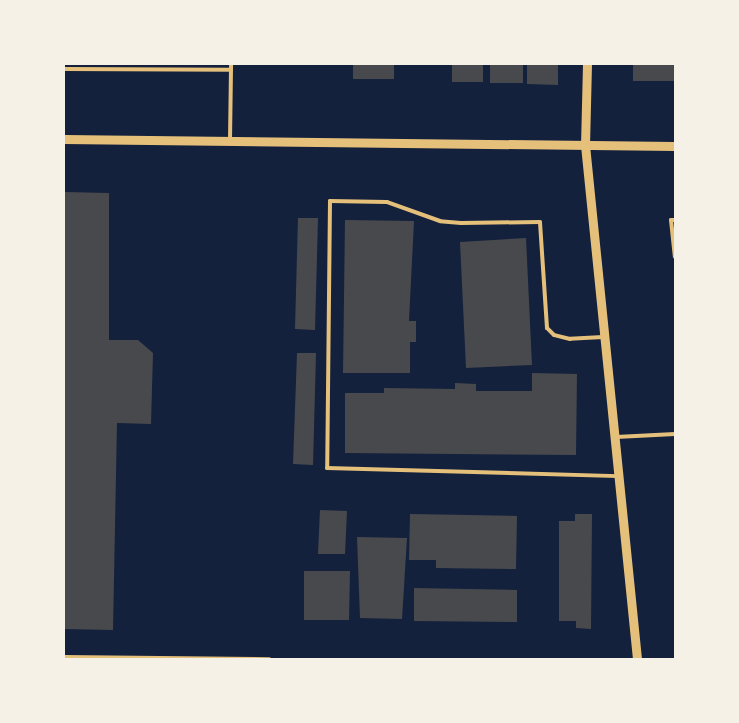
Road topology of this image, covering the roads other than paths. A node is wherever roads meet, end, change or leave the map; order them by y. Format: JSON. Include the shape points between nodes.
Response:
{"nodes":[{"id":1,"x":231,"y":64,"type":"edge"},
{"id":2,"x":587,"y":64,"type":"edge"},
{"id":3,"x":64,"y":69,"type":"edge"},
{"id":4,"x":231,"y":70,"type":"junction"},
{"id":5,"x":64,"y":139,"type":"edge"},
{"id":6,"x":230,"y":140,"type":"junction"},
{"id":7,"x":585,"y":144,"type":"junction"},
{"id":8,"x":675,"y":146,"type":"edge"},
{"id":9,"x":675,"y":220,"type":"edge"},
{"id":10,"x":675,"y":257,"type":"edge"},
{"id":11,"x":606,"y":337,"type":"junction"},
{"id":12,"x":675,"y":434,"type":"edge"},
{"id":13,"x":616,"y":437,"type":"junction"},
{"id":14,"x":620,"y":476,"type":"junction"},
{"id":15,"x":64,"y":657,"type":"edge"},
{"id":16,"x":218,"y":659,"type":"edge"},
{"id":17,"x":270,"y":659,"type":"edge"},
{"id":18,"x":637,"y":659,"type":"edge"}],
"edges":[{"from":1,"to":4,"type":"lane"},
{"from":2,"to":7,"type":"street"},
{"from":3,"to":4,"type":"lane"},
{"from":4,"to":6,"type":"lane"},
{"from":5,"to":6,"type":"street"},
{"from":6,"to":7,"type":"street"},
{"from":7,"to":8,"type":"street"},
{"from":7,"to":11,"type":"street"},
{"from":9,"to":10,"type":"lane","via":[[671,220]]},
{"from":11,"to":13,"type":"street"},
{"from":11,"to":14,"type":"lane","via":[[570,339],[554,335],[547,328],[540,222],[440,221],[387,202],[330,201],[327,468]]},
{"from":12,"to":13,"type":"lane"},
{"from":13,"to":14,"type":"street"},
{"from":14,"to":18,"type":"street"},
{"from":15,"to":16,"type":"street"},
{"from":16,"to":17,"type":"street"}]}
